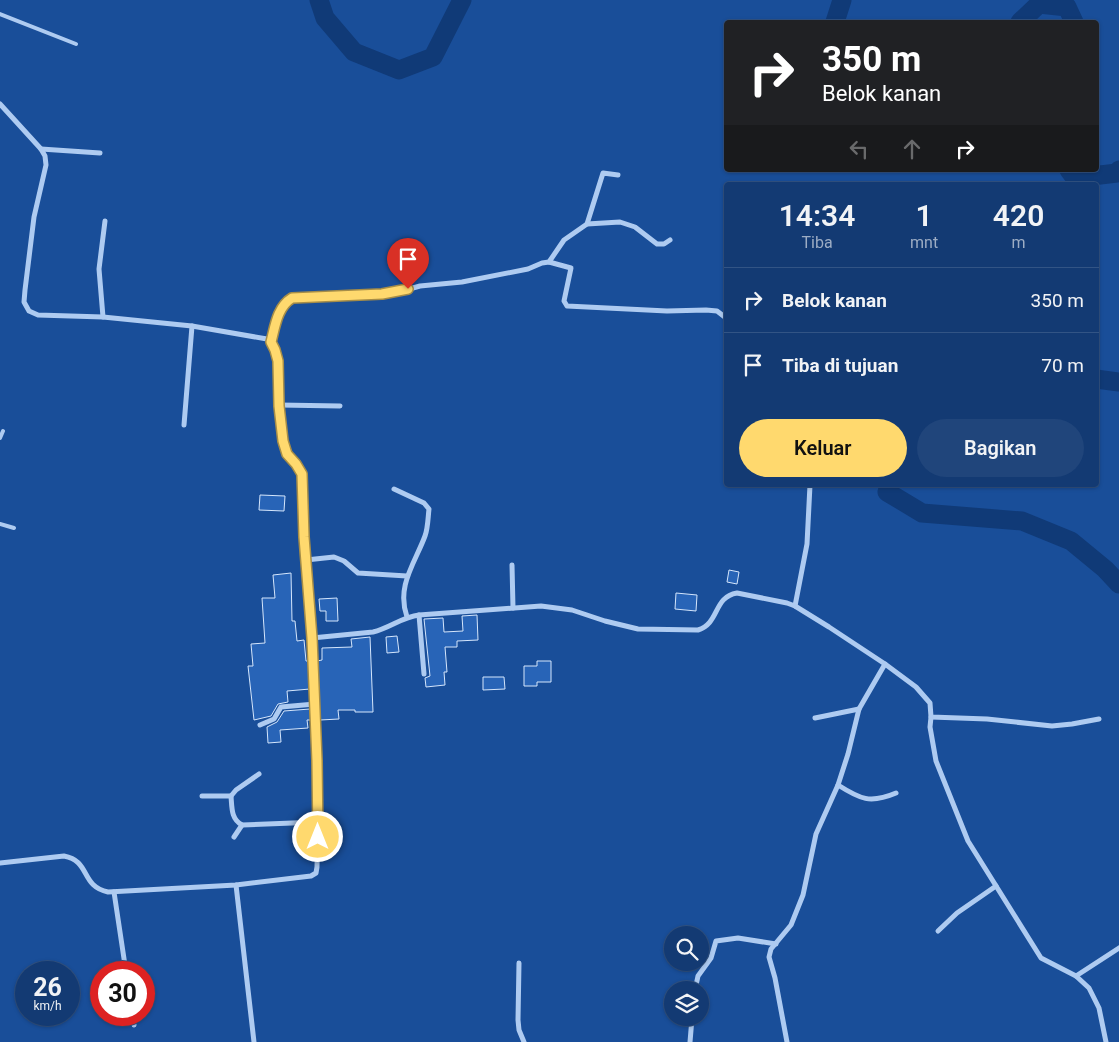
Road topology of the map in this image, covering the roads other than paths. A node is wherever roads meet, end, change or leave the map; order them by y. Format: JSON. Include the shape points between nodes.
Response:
{"nodes":[{"id":1,"x":0,"y":14,"type":"edge"},
{"id":2,"x":76,"y":44,"type":"dead end"},
{"id":3,"x":0,"y":104,"type":"edge"},
{"id":4,"x":41,"y":149,"type":"junction"},
{"id":5,"x":100,"y":153,"type":"dead end"},
{"id":6,"x":618,"y":174,"type":"dead end"},
{"id":7,"x":105,"y":221,"type":"dead end"},
{"id":8,"x":587,"y":224,"type":"junction"},
{"id":9,"x":670,"y":240,"type":"dead end"},
{"id":10,"x":549,"y":262,"type":"junction"},
{"id":11,"x":724,"y":316,"type":"edge"},
{"id":12,"x":102,"y":317,"type":"junction"},
{"id":13,"x":192,"y":326,"type":"junction"},
{"id":14,"x":271,"y":342,"type":"junction"},
{"id":15,"x":279,"y":406,"type":"junction"},
{"id":16,"x":340,"y":406,"type":"dead end"},
{"id":17,"x":184,"y":425,"type":"dead end"},
{"id":18,"x":3,"y":431,"type":"dead end"},
{"id":19,"x":0,"y":438,"type":"edge"},
{"id":20,"x":810,"y":487,"type":"edge"},
{"id":21,"x":394,"y":489,"type":"dead end"},
{"id":22,"x":0,"y":524,"type":"edge"},
{"id":23,"x":14,"y":528,"type":"dead end"},
{"id":24,"x":306,"y":560,"type":"junction"},
{"id":25,"x":512,"y":565,"type":"dead end"},
{"id":26,"x":407,"y":576,"type":"junction"},
{"id":27,"x":795,"y":606,"type":"junction"},
{"id":28,"x":513,"y":608,"type":"junction"},
{"id":29,"x":419,"y":615,"type":"junction"},
{"id":30,"x":407,"y":617,"type":"junction"},
{"id":31,"x":312,"y":638,"type":"junction"},
{"id":32,"x":886,"y":664,"type":"junction"},
{"id":33,"x":424,"y":674,"type":"dead end"},
{"id":34,"x":314,"y":704,"type":"junction"},
{"id":35,"x":858,"y":709,"type":"junction"},
{"id":36,"x":931,"y":717,"type":"junction"},
{"id":37,"x":816,"y":718,"type":"dead end"},
{"id":38,"x":1099,"y":719,"type":"dead end"},
{"id":39,"x":260,"y":725,"type":"dead end"},
{"id":40,"x":259,"y":774,"type":"dead end"},
{"id":41,"x":838,"y":785,"type":"junction"},
{"id":42,"x":896,"y":794,"type":"dead end"},
{"id":43,"x":202,"y":796,"type":"dead end"},
{"id":44,"x":231,"y":796,"type":"junction"},
{"id":45,"x":318,"y":822,"type":"junction"},
{"id":46,"x":242,"y":825,"type":"junction"},
{"id":47,"x":234,"y":838,"type":"dead end"},
{"id":48,"x":0,"y":863,"type":"edge"},
{"id":49,"x":236,"y":885,"type":"junction"},
{"id":50,"x":996,"y":886,"type":"junction"},
{"id":51,"x":114,"y":892,"type":"junction"},
{"id":52,"x":938,"y":932,"type":"dead end"},
{"id":53,"x":776,"y":944,"type":"junction"},
{"id":54,"x":1119,"y":948,"type":"edge"},
{"id":55,"x":124,"y":961,"type":"edge"},
{"id":56,"x":519,"y":962,"type":"dead end"},
{"id":57,"x":1076,"y":976,"type":"junction"},
{"id":58,"x":697,"y":981,"type":"edge"},
{"id":59,"x":691,"y":1026,"type":"edge"},
{"id":60,"x":254,"y":1042,"type":"edge"},
{"id":61,"x":524,"y":1042,"type":"edge"},
{"id":62,"x":690,"y":1042,"type":"edge"},
{"id":63,"x":787,"y":1042,"type":"edge"},
{"id":64,"x":1106,"y":1042,"type":"edge"}],
"edges":[{"from":1,"to":2,"type":"lane"},
{"from":3,"to":4,"type":"street"},
{"from":4,"to":5,"type":"street"},
{"from":4,"to":12,"type":"street","via":[[46,165],[34,217],[24,302],[28,311],[38,315]]},
{"from":6,"to":8,"type":"street","via":[[603,173]]},
{"from":7,"to":12,"type":"street","via":[[99,269]]},
{"from":8,"to":9,"type":"street","via":[[620,222],[635,227],[657,244]]},
{"from":8,"to":10,"type":"street","via":[[564,240]]},
{"from":10,"to":11,"type":"street","via":[[571,268],[564,301],[567,306],[706,310],[717,311]]},
{"from":10,"to":14,"type":"street","via":[[528,269],[388,294],[292,298],[280,311]]},
{"from":12,"to":13,"type":"street"},
{"from":13,"to":14,"type":"street","via":[[267,338]]},
{"from":13,"to":17,"type":"street"},
{"from":14,"to":15,"type":"street","via":[[278,361]]},
{"from":15,"to":16,"type":"street"},
{"from":15,"to":24,"type":"street","via":[[287,454],[302,474]]},
{"from":18,"to":19,"type":"lane"},
{"from":20,"to":27,"type":"street","via":[[807,544]]},
{"from":21,"to":26,"type":"street","via":[[424,503],[429,509],[426,534]]},
{"from":22,"to":23,"type":"lane"},
{"from":24,"to":26,"type":"street","via":[[334,556],[358,574]]},
{"from":24,"to":31,"type":"street"},
{"from":25,"to":28,"type":"street"},
{"from":26,"to":30,"type":"street","via":[[403,602]]},
{"from":27,"to":28,"type":"street","via":[[760,596],[730,594],[718,606],[705,628],[680,631],[638,629],[561,608]]},
{"from":27,"to":32,"type":"street"},
{"from":28,"to":29,"type":"street"},
{"from":29,"to":30,"type":"street"},
{"from":29,"to":33,"type":"street"},
{"from":30,"to":31,"type":"street","via":[[373,632]]},
{"from":31,"to":34,"type":"street"},
{"from":32,"to":35,"type":"street"},
{"from":32,"to":36,"type":"street","via":[[927,698],[932,708]]},
{"from":34,"to":39,"type":"street","via":[[281,706],[274,719]]},
{"from":34,"to":45,"type":"street"},
{"from":35,"to":37,"type":"street"},
{"from":35,"to":41,"type":"street"},
{"from":36,"to":38,"type":"street","via":[[1052,726]]},
{"from":36,"to":50,"type":"street","via":[[933,746],[944,784],[968,841]]},
{"from":40,"to":44,"type":"street"},
{"from":41,"to":42,"type":"street","via":[[864,799]]},
{"from":41,"to":53,"type":"street","via":[[816,834],[803,896],[791,925]]},
{"from":43,"to":44,"type":"street"},
{"from":44,"to":46,"type":"street","via":[[233,816]]},
{"from":45,"to":46,"type":"street"},
{"from":45,"to":49,"type":"street","via":[[316,873]]},
{"from":46,"to":47,"type":"street"},
{"from":48,"to":51,"type":"street","via":[[64,856],[73,858],[79,862],[92,885],[99,890]]},
{"from":49,"to":51,"type":"street"},
{"from":49,"to":60,"type":"street"},
{"from":50,"to":52,"type":"street","via":[[957,913]]},
{"from":50,"to":57,"type":"street","via":[[1041,958]]},
{"from":51,"to":55,"type":"street"},
{"from":53,"to":58,"type":"street","via":[[738,938],[716,941],[711,958]]},
{"from":53,"to":63,"type":"street","via":[[771,948],[769,957]]},
{"from":54,"to":57,"type":"street"},
{"from":56,"to":61,"type":"street","via":[[518,1020]]},
{"from":57,"to":64,"type":"street","via":[[1090,988],[1099,1008]]},
{"from":59,"to":62,"type":"street"}]}
